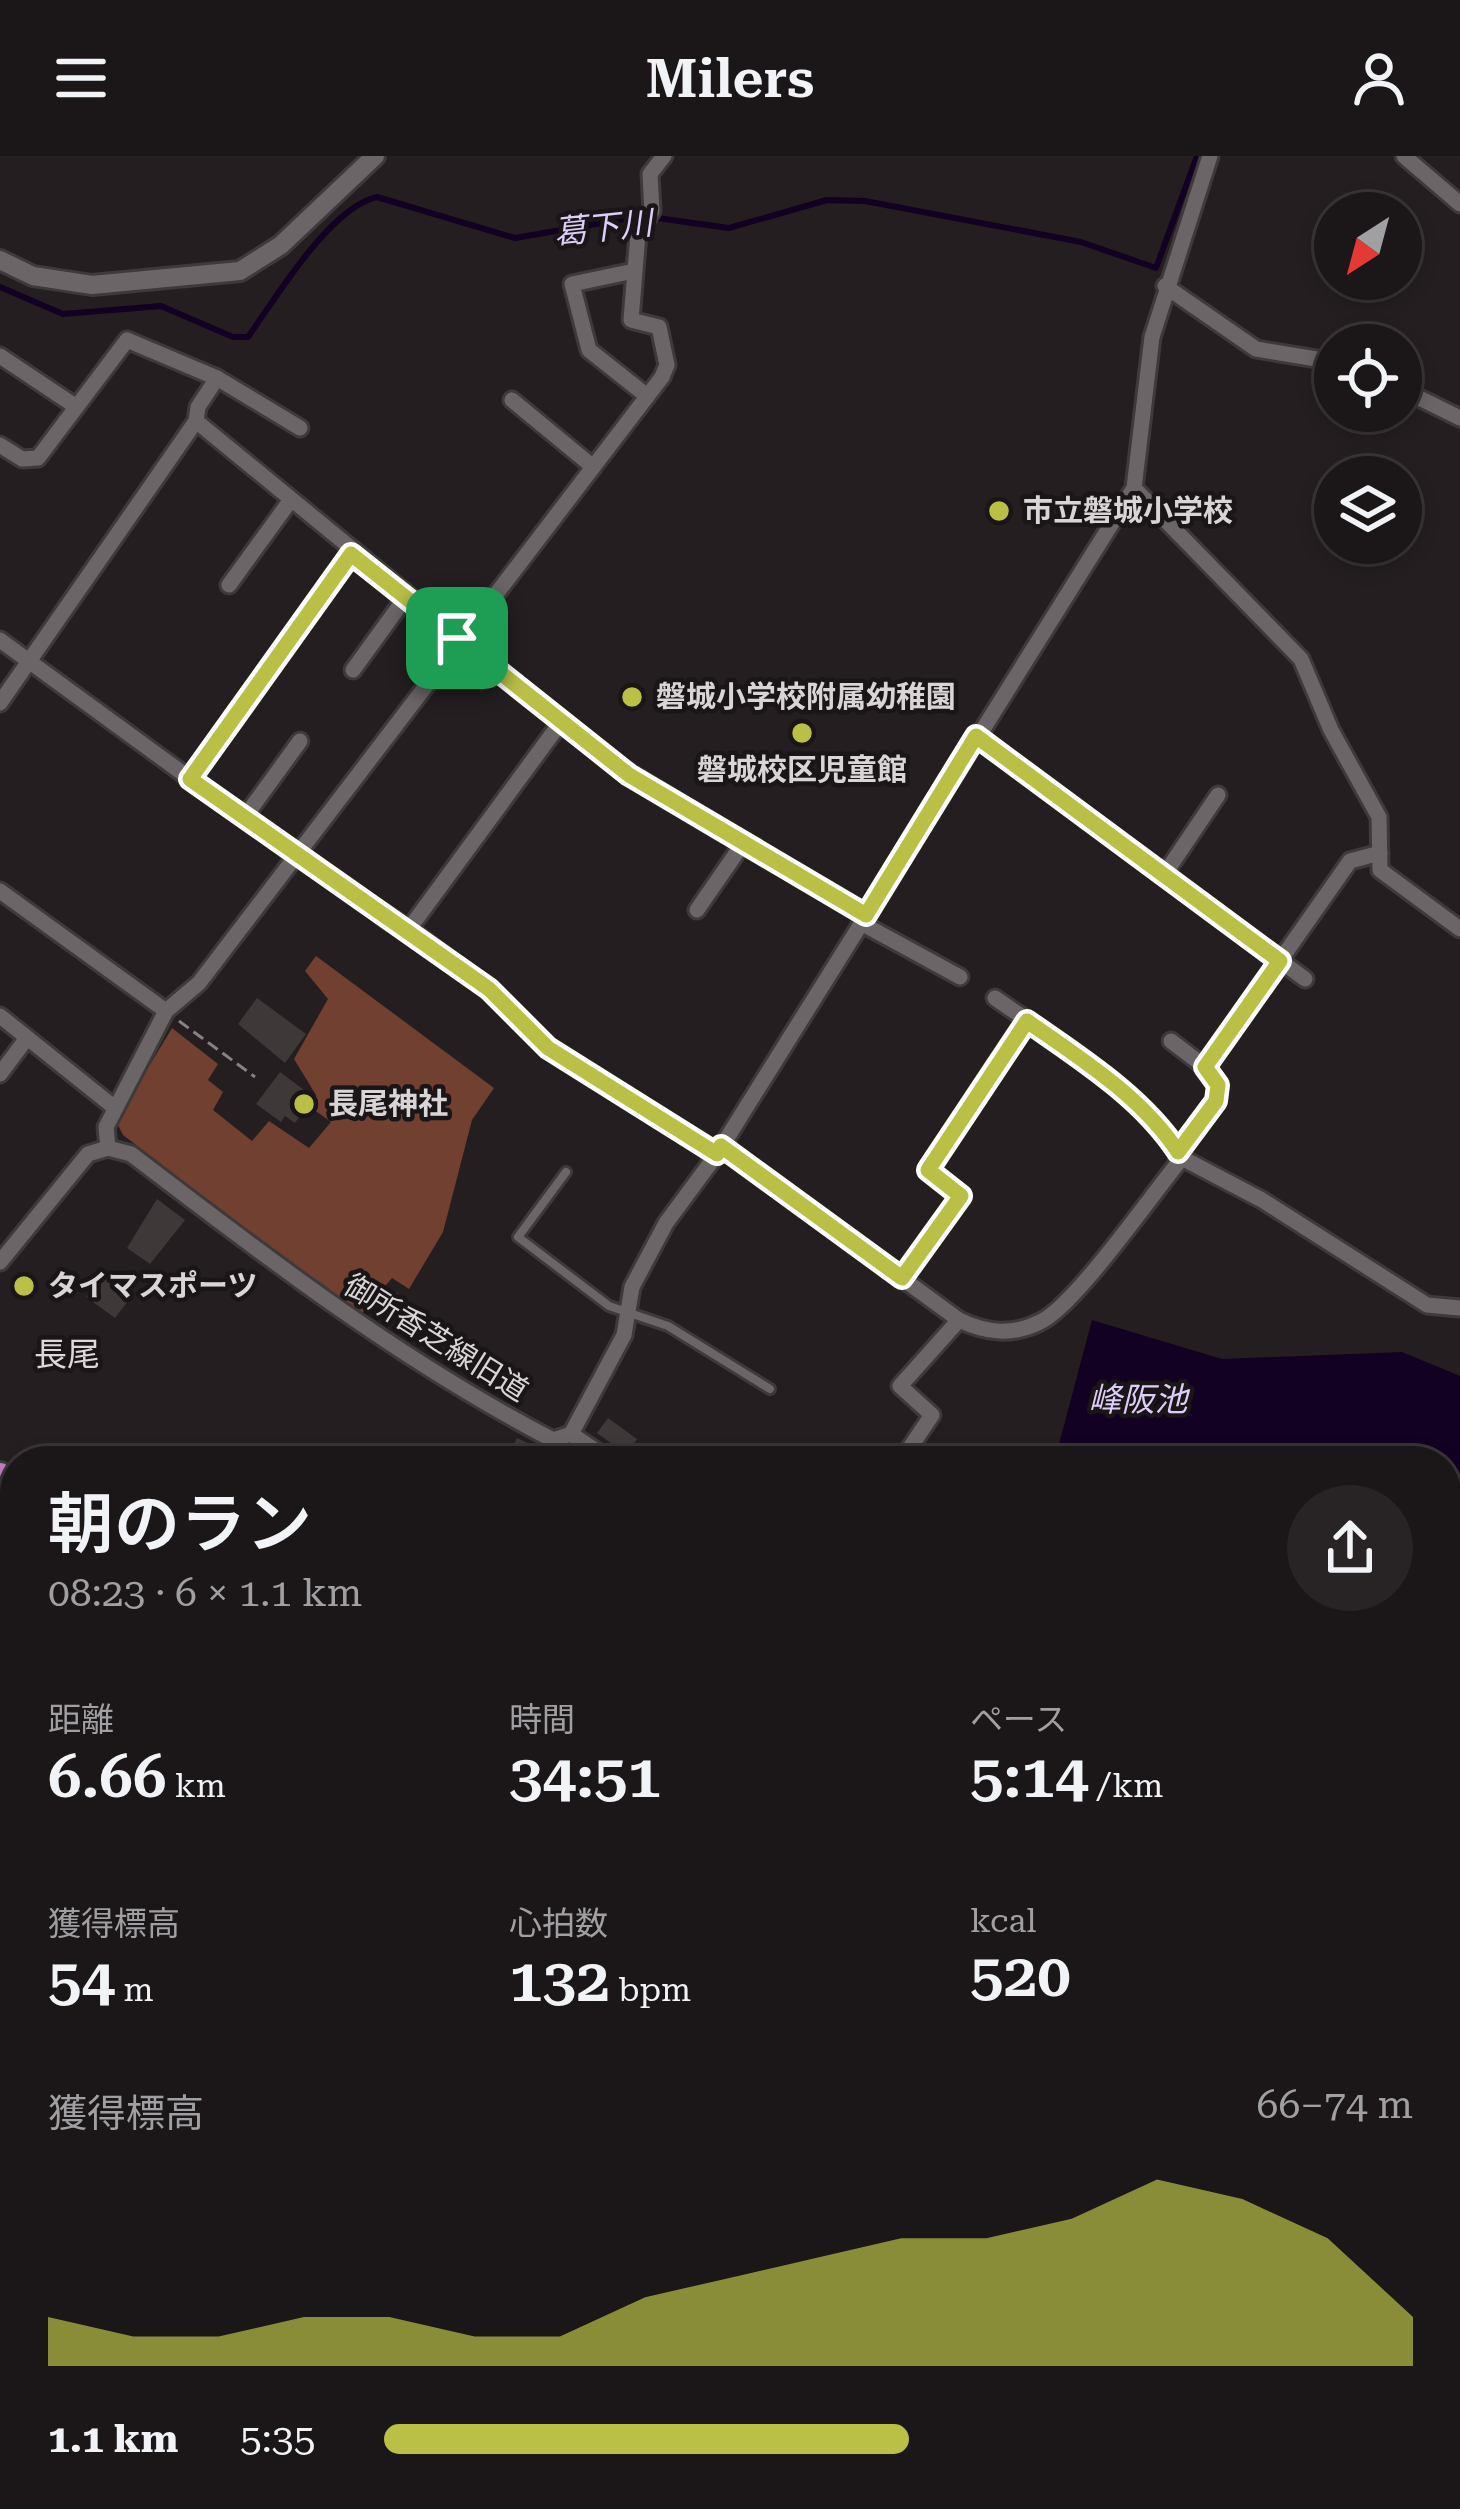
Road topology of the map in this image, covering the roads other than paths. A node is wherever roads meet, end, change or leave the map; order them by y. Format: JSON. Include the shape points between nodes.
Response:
{"nodes":[{"id":1,"x":375,"y":156,"type":"edge"},
{"id":2,"x":664,"y":156,"type":"edge"},
{"id":3,"x":1210,"y":156,"type":"edge"},
{"id":4,"x":1404,"y":156,"type":"edge"},
{"id":5,"x":1460,"y":204,"type":"edge"},
{"id":6,"x":0,"y":260,"type":"edge"},
{"id":7,"x":634,"y":271,"type":"junction"},
{"id":8,"x":1165,"y":286,"type":"junction"},
{"id":9,"x":0,"y":356,"type":"edge"},
{"id":10,"x":1314,"y":359,"type":"edge"},
{"id":11,"x":217,"y":378,"type":"junction"},
{"id":12,"x":647,"y":396,"type":"junction"},
{"id":13,"x":1422,"y":399,"type":"edge"},
{"id":14,"x":512,"y":400,"type":"dead end"},
{"id":15,"x":75,"y":406,"type":"junction"},
{"id":16,"x":1460,"y":418,"type":"edge"},
{"id":17,"x":196,"y":421,"type":"junction"},
{"id":18,"x":300,"y":428,"type":"dead end"},
{"id":19,"x":0,"y":446,"type":"edge"},
{"id":20,"x":592,"y":466,"type":"junction"},
{"id":21,"x":1134,"y":488,"type":"junction"},
{"id":22,"x":290,"y":501,"type":"junction"},
{"id":23,"x":351,"y":554,"type":"junction"},
{"id":24,"x":230,"y":584,"type":"dead end"},
{"id":25,"x":406,"y":597,"type":"junction"},
{"id":26,"x":457,"y":638,"type":"junction"},
{"id":27,"x":0,"y":640,"type":"edge"},
{"id":28,"x":29,"y":662,"type":"junction"},
{"id":29,"x":353,"y":670,"type":"dead end"},
{"id":30,"x":0,"y":703,"type":"edge"},
{"id":31,"x":561,"y":722,"type":"junction"},
{"id":32,"x":976,"y":736,"type":"junction"},
{"id":33,"x":300,"y":741,"type":"dead end"},
{"id":34,"x":190,"y":779,"type":"junction"},
{"id":35,"x":1218,"y":795,"type":"dead end"},
{"id":36,"x":244,"y":818,"type":"junction"},
{"id":37,"x":744,"y":842,"type":"junction"},
{"id":38,"x":1380,"y":854,"type":"junction"},
{"id":39,"x":296,"y":856,"type":"junction"},
{"id":40,"x":1164,"y":875,"type":"junction"},
{"id":41,"x":0,"y":891,"type":"edge"},
{"id":42,"x":698,"y":910,"type":"dead end"},
{"id":43,"x":863,"y":919,"type":"junction"},
{"id":44,"x":409,"y":929,"type":"junction"},
{"id":45,"x":1460,"y":929,"type":"edge"},
{"id":46,"x":1280,"y":961,"type":"junction"},
{"id":47,"x":960,"y":977,"type":"dead end"},
{"id":48,"x":1305,"y":979,"type":"dead end"},
{"id":49,"x":995,"y":998,"type":"dead end"},
{"id":50,"x":166,"y":1011,"type":"junction"},
{"id":51,"x":0,"y":1016,"type":"edge"},
{"id":52,"x":1027,"y":1021,"type":"junction"},
{"id":53,"x":26,"y":1038,"type":"junction"},
{"id":54,"x":1171,"y":1041,"type":"dead end"},
{"id":55,"x":1205,"y":1067,"type":"junction"},
{"id":56,"x":0,"y":1075,"type":"edge"},
{"id":57,"x":115,"y":1108,"type":"junction"},
{"id":58,"x":108,"y":1148,"type":"junction"},
{"id":59,"x":719,"y":1150,"type":"junction"},
{"id":60,"x":1180,"y":1155,"type":"junction"},
{"id":61,"x":566,"y":1172,"type":"dead end"},
{"id":62,"x":0,"y":1262,"type":"edge"},
{"id":63,"x":902,"y":1278,"type":"junction"},
{"id":64,"x":1460,"y":1308,"type":"edge"},
{"id":65,"x":627,"y":1315,"type":"junction"},
{"id":66,"x":959,"y":1320,"type":"junction"},
{"id":67,"x":770,"y":1389,"type":"dead end"},
{"id":68,"x":571,"y":1434,"type":"junction"},
{"id":69,"x":554,"y":1440,"type":"junction"},
{"id":70,"x":551,"y":1446,"type":"edge"},
{"id":71,"x":589,"y":1446,"type":"edge"},
{"id":72,"x":911,"y":1446,"type":"edge"}],
"edges":[{"from":1,"to":6,"type":"street","via":[[281,245],[240,271],[76,284]]},
{"from":2,"to":7,"type":"street","via":[[650,174],[652,211],[638,234]]},
{"from":3,"to":8,"type":"street"},
{"from":4,"to":5,"type":"street"},
{"from":7,"to":12,"type":"street","via":[[631,320],[659,327],[667,365]]},
{"from":7,"to":12,"type":"street","via":[[572,284],[589,350]]},
{"from":8,"to":10,"type":"street","via":[[1256,349]]},
{"from":8,"to":21,"type":"street"},
{"from":9,"to":15,"type":"street"},
{"from":11,"to":15,"type":"street","via":[[127,340]]},
{"from":11,"to":17,"type":"street"},
{"from":11,"to":18,"type":"street"},
{"from":12,"to":20,"type":"street"},
{"from":13,"to":16,"type":"street"},
{"from":14,"to":20,"type":"street"},
{"from":15,"to":19,"type":"street","via":[[38,458]]},
{"from":17,"to":22,"type":"street"},
{"from":17,"to":28,"type":"street"},
{"from":20,"to":26,"type":"street"},
{"from":21,"to":32,"type":"street"},
{"from":21,"to":38,"type":"street","via":[[1301,659],[1379,817]]},
{"from":22,"to":23,"type":"street"},
{"from":22,"to":24,"type":"street"},
{"from":23,"to":25,"type":"street"},
{"from":23,"to":34,"type":"street"},
{"from":25,"to":26,"type":"street"},
{"from":25,"to":29,"type":"street"},
{"from":26,"to":31,"type":"street"},
{"from":26,"to":39,"type":"street"},
{"from":27,"to":28,"type":"street"},
{"from":28,"to":30,"type":"street"},
{"from":28,"to":34,"type":"street"},
{"from":31,"to":37,"type":"street","via":[[629,775]]},
{"from":31,"to":44,"type":"street"},
{"from":32,"to":40,"type":"street"},
{"from":32,"to":43,"type":"street"},
{"from":33,"to":36,"type":"street"},
{"from":34,"to":36,"type":"street"},
{"from":35,"to":40,"type":"street"},
{"from":36,"to":39,"type":"street"},
{"from":37,"to":42,"type":"street"},
{"from":37,"to":43,"type":"street"},
{"from":38,"to":45,"type":"street","via":[[1380,869]]},
{"from":38,"to":46,"type":"street","via":[[1350,861]]},
{"from":39,"to":44,"type":"street"},
{"from":39,"to":50,"type":"street","via":[[199,983]]},
{"from":40,"to":46,"type":"street"},
{"from":41,"to":50,"type":"street"},
{"from":43,"to":47,"type":"street"},
{"from":43,"to":59,"type":"street"},
{"from":44,"to":59,"type":"street","via":[[489,989],[548,1048]]},
{"from":46,"to":48,"type":"street"},
{"from":46,"to":55,"type":"street"},
{"from":49,"to":52,"type":"street"},
{"from":50,"to":57,"type":"street"},
{"from":51,"to":53,"type":"street"},
{"from":52,"to":60,"type":"street","via":[[1163,1129]]},
{"from":52,"to":63,"type":"street","via":[[928,1170],[961,1196]]},
{"from":53,"to":56,"type":"street"},
{"from":53,"to":57,"type":"street"},
{"from":54,"to":55,"type":"street"},
{"from":55,"to":60,"type":"street","via":[[1218,1085],[1216,1101]]},
{"from":57,"to":58,"type":"street"},
{"from":58,"to":62,"type":"street","via":[[88,1154]]},
{"from":58,"to":69,"type":"street","name":"御所香芝線旧道","via":[[131,1154],[415,1362]]},
{"from":59,"to":63,"type":"street"},
{"from":59,"to":65,"type":"street","via":[[665,1223],[632,1287]]},
{"from":60,"to":64,"type":"street","via":[[1427,1305]]},
{"from":60,"to":66,"type":"street","via":[[1055,1312],[1007,1333]]},
{"from":61,"to":65,"type":"lane","via":[[518,1237]]},
{"from":63,"to":66,"type":"street"},
{"from":65,"to":67,"type":"lane","via":[[668,1325]]},
{"from":65,"to":68,"type":"street"},
{"from":66,"to":72,"type":"street","via":[[900,1386],[932,1415]]},
{"from":68,"to":69,"type":"street"},
{"from":68,"to":71,"type":"street"},
{"from":69,"to":70,"type":"street"}]}
